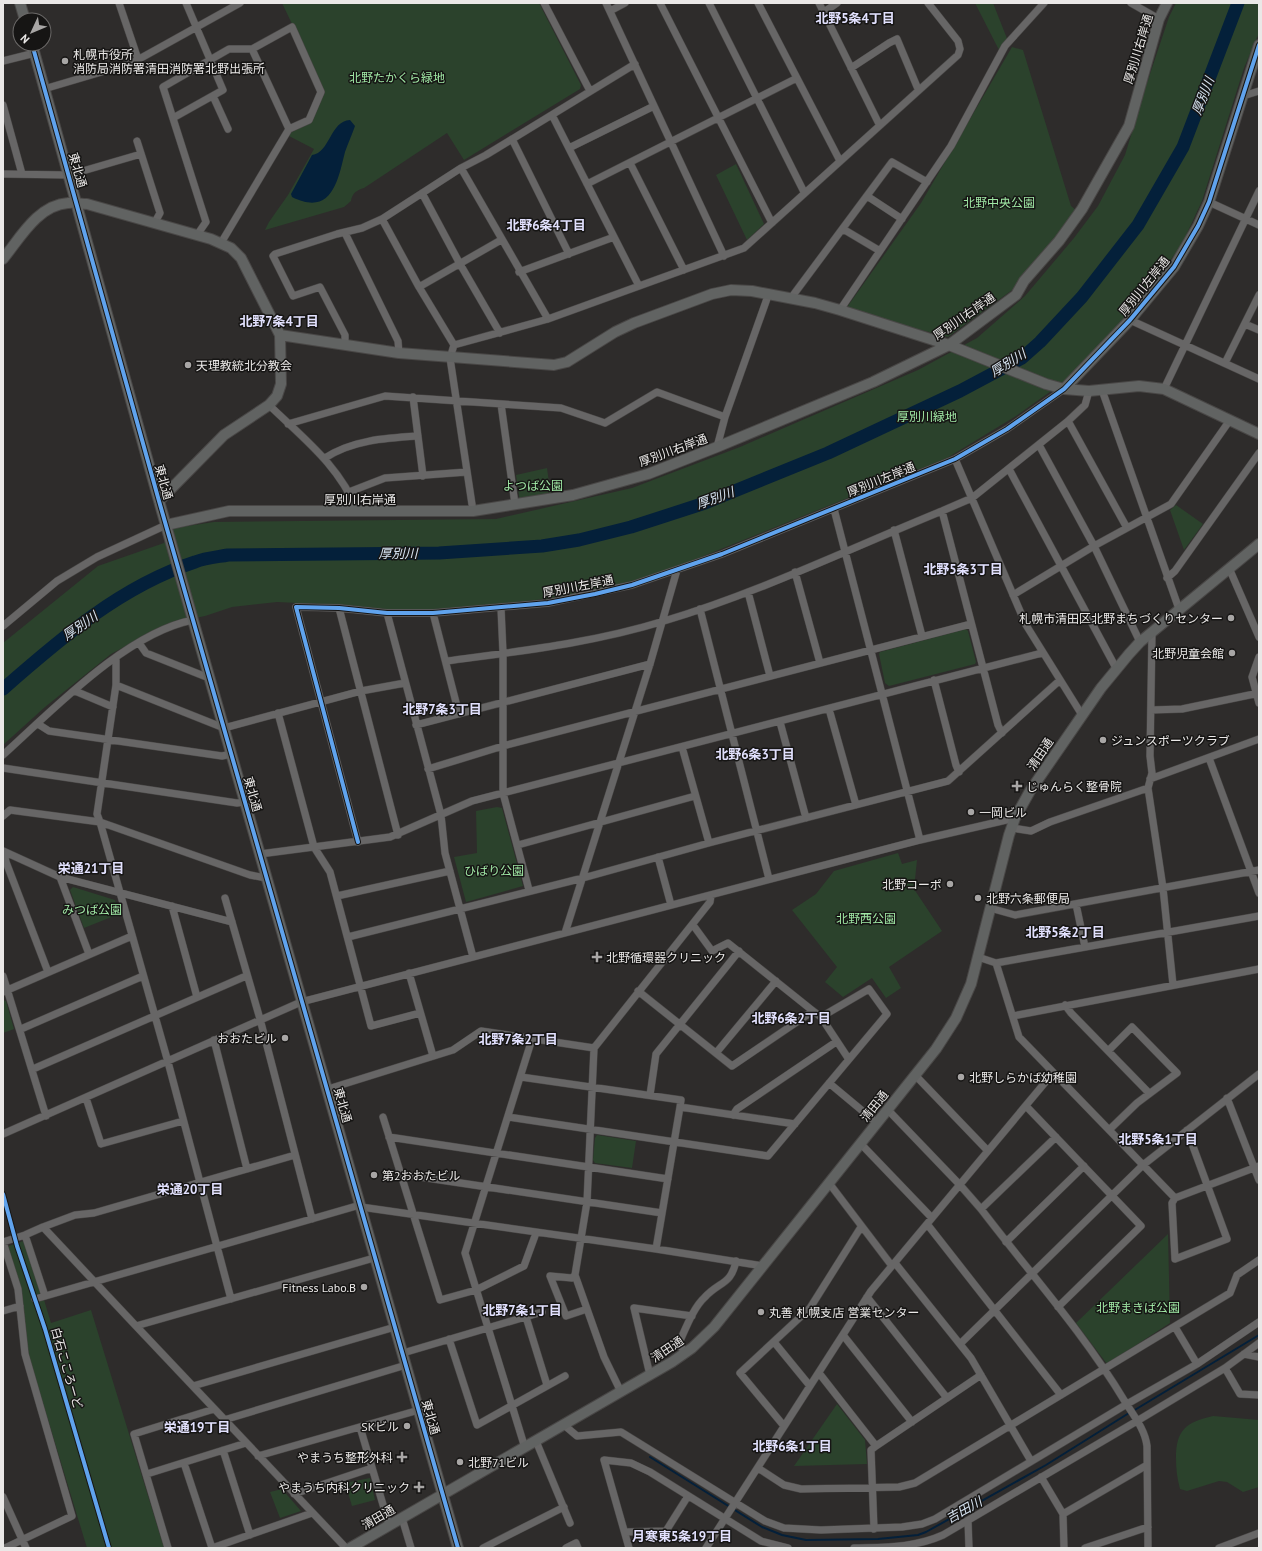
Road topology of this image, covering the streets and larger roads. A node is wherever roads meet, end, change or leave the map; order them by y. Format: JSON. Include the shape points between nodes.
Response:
{"nodes":[{"id":1,"x":119,"y":3,"type":"edge"},
{"id":2,"x":186,"y":3,"type":"edge"},
{"id":3,"x":240,"y":3,"type":"edge"},
{"id":4,"x":544,"y":3,"type":"edge"},
{"id":5,"x":606,"y":3,"type":"edge"},
{"id":6,"x":625,"y":3,"type":"edge"},
{"id":7,"x":660,"y":3,"type":"edge"},
{"id":8,"x":709,"y":3,"type":"edge"},
{"id":9,"x":758,"y":3,"type":"edge"},
{"id":10,"x":819,"y":3,"type":"edge"},
{"id":11,"x":837,"y":3,"type":"edge"},
{"id":12,"x":928,"y":3,"type":"edge"},
{"id":13,"x":1044,"y":3,"type":"edge"},
{"id":14,"x":1132,"y":3,"type":"edge"},
{"id":15,"x":1167,"y":3,"type":"edge"},
{"id":16,"x":610,"y":11,"type":"junction"},
{"id":17,"x":824,"y":12,"type":"junction"},
{"id":18,"x":1159,"y":19,"type":"junction"},
{"id":19,"x":197,"y":26,"type":"junction"},
{"id":20,"x":1259,"y":45,"type":"edge"},
{"id":21,"x":252,"y":49,"type":"junction"},
{"id":22,"x":24,"y":52,"type":"edge"},
{"id":23,"x":34,"y":52,"type":"edge"},
{"id":24,"x":138,"y":59,"type":"junction"},
{"id":25,"x":211,"y":60,"type":"junction"},
{"id":26,"x":3,"y":61,"type":"edge"},
{"id":27,"x":635,"y":64,"type":"junction"},
{"id":28,"x":851,"y":68,"type":"junction"},
{"id":29,"x":797,"y":78,"type":"junction"},
{"id":30,"x":918,"y":89,"type":"junction"},
{"id":31,"x":44,"y":90,"type":"junction"},
{"id":32,"x":590,"y":91,"type":"junction"},
{"id":33,"x":1259,"y":91,"type":"edge"},
{"id":34,"x":213,"y":96,"type":"junction"},
{"id":35,"x":1243,"y":96,"type":"junction"},
{"id":36,"x":757,"y":99,"type":"junction"},
{"id":37,"x":654,"y":106,"type":"junction"},
{"id":38,"x":4,"y":108,"type":"edge"},
{"id":39,"x":552,"y":115,"type":"junction"},
{"id":40,"x":173,"y":118,"type":"junction"},
{"id":41,"x":718,"y":119,"type":"junction"},
{"id":42,"x":879,"y":124,"type":"junction"},
{"id":43,"x":228,"y":129,"type":"dead end"},
{"id":44,"x":288,"y":129,"type":"junction"},
{"id":45,"x":512,"y":139,"type":"junction"},
{"id":46,"x":137,"y":140,"type":"dead end"},
{"id":47,"x":671,"y":141,"type":"junction"},
{"id":48,"x":569,"y":148,"type":"junction"},
{"id":49,"x":141,"y":154,"type":"junction"},
{"id":50,"x":840,"y":161,"type":"junction"},
{"id":51,"x":630,"y":163,"type":"junction"},
{"id":52,"x":461,"y":168,"type":"junction"},
{"id":53,"x":3,"y":174,"type":"edge"},
{"id":54,"x":22,"y":174,"type":"junction"},
{"id":55,"x":69,"y":175,"type":"junction"},
{"id":56,"x":927,"y":182,"type":"junction"},
{"id":57,"x":587,"y":184,"type":"junction"},
{"id":58,"x":1259,"y":191,"type":"edge"},
{"id":59,"x":804,"y":192,"type":"junction"},
{"id":60,"x":422,"y":193,"type":"junction"},
{"id":61,"x":867,"y":196,"type":"junction"},
{"id":62,"x":1209,"y":202,"type":"junction"},
{"id":63,"x":77,"y":203,"type":"junction"},
{"id":64,"x":382,"y":219,"type":"junction"},
{"id":65,"x":902,"y":219,"type":"junction"},
{"id":66,"x":1246,"y":219,"type":"junction"},
{"id":67,"x":155,"y":222,"type":"junction"},
{"id":68,"x":772,"y":223,"type":"junction"},
{"id":69,"x":1259,"y":225,"type":"edge"},
{"id":70,"x":844,"y":229,"type":"junction"},
{"id":71,"x":345,"y":233,"type":"junction"},
{"id":72,"x":198,"y":235,"type":"junction"},
{"id":73,"x":614,"y":237,"type":"junction"},
{"id":74,"x":501,"y":240,"type":"junction"},
{"id":75,"x":221,"y":242,"type":"junction"},
{"id":76,"x":880,"y":251,"type":"junction"},
{"id":77,"x":569,"y":254,"type":"junction"},
{"id":78,"x":724,"y":256,"type":"junction"},
{"id":79,"x":3,"y":259,"type":"edge"},
{"id":80,"x":460,"y":264,"type":"junction"},
{"id":81,"x":684,"y":270,"type":"junction"},
{"id":82,"x":520,"y":272,"type":"junction"},
{"id":83,"x":639,"y":286,"type":"junction"},
{"id":84,"x":419,"y":287,"type":"junction"},
{"id":85,"x":769,"y":293,"type":"junction"},
{"id":86,"x":1259,"y":295,"type":"edge"},
{"id":87,"x":791,"y":298,"type":"junction"},
{"id":88,"x":840,"y":310,"type":"junction"},
{"id":89,"x":548,"y":319,"type":"junction"},
{"id":90,"x":1130,"y":320,"type":"junction"},
{"id":91,"x":1245,"y":324,"type":"junction"},
{"id":92,"x":1259,"y":330,"type":"edge"},
{"id":93,"x":500,"y":333,"type":"junction"},
{"id":94,"x":280,"y":335,"type":"junction"},
{"id":95,"x":345,"y":345,"type":"junction"},
{"id":96,"x":454,"y":345,"type":"junction"},
{"id":97,"x":949,"y":345,"type":"junction"},
{"id":98,"x":1185,"y":345,"type":"junction"},
{"id":99,"x":399,"y":353,"type":"junction"},
{"id":100,"x":450,"y":358,"type":"junction"},
{"id":101,"x":1225,"y":363,"type":"junction"},
{"id":102,"x":1259,"y":379,"type":"edge"},
{"id":103,"x":1164,"y":389,"type":"junction"},
{"id":104,"x":1064,"y":390,"type":"junction"},
{"id":105,"x":1102,"y":390,"type":"junction"},
{"id":106,"x":1089,"y":391,"type":"junction"},
{"id":107,"x":413,"y":397,"type":"junction"},
{"id":108,"x":455,"y":401,"type":"junction"},
{"id":109,"x":501,"y":404,"type":"junction"},
{"id":110,"x":269,"y":405,"type":"junction"},
{"id":111,"x":725,"y":417,"type":"junction"},
{"id":112,"x":1230,"y":420,"type":"junction"},
{"id":113,"x":1068,"y":421,"type":"junction"},
{"id":114,"x":288,"y":424,"type":"junction"},
{"id":115,"x":1259,"y":434,"type":"edge"},
{"id":116,"x":418,"y":436,"type":"junction"},
{"id":117,"x":1039,"y":445,"type":"junction"},
{"id":118,"x":717,"y":447,"type":"junction"},
{"id":119,"x":1259,"y":453,"type":"edge"},
{"id":120,"x":325,"y":458,"type":"junction"},
{"id":121,"x":955,"y":459,"type":"junction"},
{"id":122,"x":1009,"y":469,"type":"junction"},
{"id":123,"x":467,"y":472,"type":"junction"},
{"id":124,"x":423,"y":476,"type":"junction"},
{"id":125,"x":349,"y":492,"type":"junction"},
{"id":126,"x":972,"y":498,"type":"junction"},
{"id":127,"x":159,"y":501,"type":"junction"},
{"id":128,"x":515,"y":504,"type":"junction"},
{"id":129,"x":834,"y":509,"type":"junction"},
{"id":130,"x":942,"y":511,"type":"junction"},
{"id":131,"x":358,"y":512,"type":"junction"},
{"id":132,"x":473,"y":512,"type":"junction"},
{"id":133,"x":1147,"y":518,"type":"junction"},
{"id":134,"x":166,"y":525,"type":"junction"},
{"id":135,"x":1127,"y":528,"type":"junction"},
{"id":136,"x":894,"y":530,"type":"junction"},
{"id":137,"x":1259,"y":544,"type":"edge"},
{"id":138,"x":1094,"y":546,"type":"junction"},
{"id":139,"x":844,"y":552,"type":"junction"},
{"id":140,"x":1061,"y":567,"type":"junction"},
{"id":141,"x":1229,"y":568,"type":"junction"},
{"id":142,"x":677,"y":570,"type":"junction"},
{"id":143,"x":795,"y":572,"type":"junction"},
{"id":144,"x":1167,"y":578,"type":"junction"},
{"id":145,"x":748,"y":592,"type":"junction"},
{"id":146,"x":1013,"y":595,"type":"junction"},
{"id":147,"x":339,"y":608,"type":"junction"},
{"id":148,"x":501,"y":608,"type":"junction"},
{"id":149,"x":700,"y":609,"type":"junction"},
{"id":150,"x":1179,"y":609,"type":"junction"},
{"id":151,"x":387,"y":613,"type":"junction"},
{"id":152,"x":433,"y":613,"type":"junction"},
{"id":153,"x":193,"y":620,"type":"junction"},
{"id":154,"x":663,"y":622,"type":"junction"},
{"id":155,"x":971,"y":624,"type":"junction"},
{"id":156,"x":3,"y":626,"type":"edge"},
{"id":157,"x":1152,"y":633,"type":"junction"},
{"id":158,"x":922,"y":636,"type":"junction"},
{"id":159,"x":1259,"y":636,"type":"edge"},
{"id":160,"x":1140,"y":642,"type":"junction"},
{"id":161,"x":139,"y":643,"type":"junction"},
{"id":162,"x":870,"y":650,"type":"junction"},
{"id":163,"x":503,"y":653,"type":"junction"},
{"id":164,"x":1042,"y":653,"type":"junction"},
{"id":165,"x":1259,"y":657,"type":"edge"},
{"id":166,"x":116,"y":658,"type":"junction"},
{"id":167,"x":447,"y":661,"type":"junction"},
{"id":168,"x":820,"y":663,"type":"junction"},
{"id":169,"x":650,"y":664,"type":"junction"},
{"id":170,"x":983,"y":667,"type":"junction"},
{"id":171,"x":1116,"y":668,"type":"junction"},
{"id":172,"x":770,"y":676,"type":"junction"},
{"id":173,"x":209,"y":678,"type":"junction"},
{"id":174,"x":934,"y":680,"type":"junction"},
{"id":175,"x":1059,"y":681,"type":"junction"},
{"id":176,"x":406,"y":683,"type":"junction"},
{"id":177,"x":116,"y":685,"type":"junction"},
{"id":178,"x":720,"y":689,"type":"junction"},
{"id":179,"x":75,"y":691,"type":"junction"},
{"id":180,"x":361,"y":691,"type":"junction"},
{"id":181,"x":1257,"y":694,"type":"edge"},
{"id":182,"x":882,"y":695,"type":"junction"},
{"id":183,"x":321,"y":701,"type":"junction"},
{"id":184,"x":1259,"y":702,"type":"edge"},
{"id":185,"x":503,"y":703,"type":"junction"},
{"id":186,"x":113,"y":707,"type":"junction"},
{"id":187,"x":829,"y":709,"type":"junction"},
{"id":188,"x":1151,"y":710,"type":"junction"},
{"id":189,"x":635,"y":711,"type":"junction"},
{"id":190,"x":278,"y":713,"type":"junction"},
{"id":191,"x":459,"y":714,"type":"junction"},
{"id":192,"x":1082,"y":715,"type":"junction"},
{"id":193,"x":780,"y":722,"type":"junction"},
{"id":194,"x":38,"y":724,"type":"junction"},
{"id":195,"x":416,"y":725,"type":"junction"},
{"id":196,"x":224,"y":728,"type":"junction"},
{"id":197,"x":732,"y":732,"type":"junction"},
{"id":198,"x":1002,"y":732,"type":"junction"},
{"id":199,"x":108,"y":739,"type":"junction"},
{"id":200,"x":1259,"y":739,"type":"edge"},
{"id":201,"x":503,"y":746,"type":"junction"},
{"id":202,"x":682,"y":747,"type":"junction"},
{"id":203,"x":231,"y":754,"type":"junction"},
{"id":204,"x":3,"y":755,"type":"edge"},
{"id":205,"x":1209,"y":758,"type":"junction"},
{"id":206,"x":619,"y":764,"type":"junction"},
{"id":207,"x":3,"y":768,"type":"edge"},
{"id":208,"x":428,"y":769,"type":"junction"},
{"id":209,"x":959,"y":772,"type":"junction"},
{"id":210,"x":1150,"y":779,"type":"junction"},
{"id":211,"x":101,"y":783,"type":"junction"},
{"id":212,"x":1148,"y":788,"type":"junction"},
{"id":213,"x":907,"y":791,"type":"junction"},
{"id":214,"x":503,"y":793,"type":"junction"},
{"id":215,"x":695,"y":796,"type":"junction"},
{"id":216,"x":245,"y":802,"type":"junction"},
{"id":217,"x":856,"y":805,"type":"junction"},
{"id":218,"x":441,"y":815,"type":"junction"},
{"id":219,"x":3,"y":816,"type":"edge"},
{"id":220,"x":806,"y":818,"type":"junction"},
{"id":221,"x":100,"y":822,"type":"junction"},
{"id":222,"x":600,"y":822,"type":"junction"},
{"id":223,"x":1014,"y":823,"type":"junction"},
{"id":224,"x":757,"y":831,"type":"junction"},
{"id":225,"x":398,"y":834,"type":"junction"},
{"id":226,"x":920,"y":840,"type":"junction"},
{"id":227,"x":358,"y":842,"type":"junction"},
{"id":228,"x":708,"y":842,"type":"junction"},
{"id":229,"x":518,"y":845,"type":"junction"},
{"id":230,"x":314,"y":847,"type":"junction"},
{"id":231,"x":4,"y":852,"type":"edge"},
{"id":232,"x":260,"y":854,"type":"junction"},
{"id":233,"x":658,"y":857,"type":"junction"},
{"id":234,"x":1259,"y":870,"type":"edge"},
{"id":235,"x":450,"y":871,"type":"junction"},
{"id":236,"x":1251,"y":872,"type":"junction"},
{"id":237,"x":60,"y":876,"type":"junction"},
{"id":238,"x":266,"y":878,"type":"junction"},
{"id":239,"x":583,"y":878,"type":"junction"},
{"id":240,"x":769,"y":879,"type":"junction"},
{"id":241,"x":1163,"y":888,"type":"junction"},
{"id":242,"x":529,"y":890,"type":"junction"},
{"id":243,"x":119,"y":892,"type":"junction"},
{"id":244,"x":1259,"y":893,"type":"edge"},
{"id":245,"x":337,"y":896,"type":"junction"},
{"id":246,"x":711,"y":896,"type":"junction"},
{"id":247,"x":225,"y":898,"type":"dead end"},
{"id":248,"x":1076,"y":904,"type":"junction"},
{"id":249,"x":172,"y":906,"type":"junction"},
{"id":250,"x":671,"y":906,"type":"junction"},
{"id":251,"x":459,"y":908,"type":"junction"},
{"id":252,"x":990,"y":908,"type":"junction"},
{"id":253,"x":1259,"y":916,"type":"edge"},
{"id":254,"x":232,"y":922,"type":"junction"},
{"id":255,"x":692,"y":925,"type":"junction"},
{"id":256,"x":1168,"y":932,"type":"junction"},
{"id":257,"x":565,"y":933,"type":"junction"},
{"id":258,"x":132,"y":936,"type":"junction"},
{"id":259,"x":348,"y":937,"type":"junction"},
{"id":260,"x":1085,"y":948,"type":"junction"},
{"id":261,"x":739,"y":951,"type":"junction"},
{"id":262,"x":89,"y":954,"type":"junction"},
{"id":263,"x":473,"y":956,"type":"junction"},
{"id":264,"x":978,"y":957,"type":"junction"},
{"id":265,"x":996,"y":962,"type":"junction"},
{"id":266,"x":1259,"y":969,"type":"edge"},
{"id":267,"x":48,"y":972,"type":"junction"},
{"id":268,"x":409,"y":972,"type":"junction"},
{"id":269,"x":3,"y":976,"type":"edge"},
{"id":270,"x":143,"y":976,"type":"junction"},
{"id":271,"x":246,"y":976,"type":"junction"},
{"id":272,"x":776,"y":981,"type":"junction"},
{"id":273,"x":1172,"y":985,"type":"junction"},
{"id":274,"x":360,"y":986,"type":"junction"},
{"id":275,"x":6,"y":991,"type":"edge"},
{"id":276,"x":638,"y":991,"type":"junction"},
{"id":277,"x":197,"y":996,"type":"junction"},
{"id":278,"x":301,"y":1002,"type":"junction"},
{"id":279,"x":1065,"y":1005,"type":"junction"},
{"id":280,"x":813,"y":1011,"type":"junction"},
{"id":281,"x":420,"y":1013,"type":"junction"},
{"id":282,"x":154,"y":1016,"type":"junction"},
{"id":283,"x":1013,"y":1016,"type":"junction"},
{"id":284,"x":821,"y":1018,"type":"junction"},
{"id":285,"x":260,"y":1019,"type":"junction"},
{"id":286,"x":681,"y":1024,"type":"junction"},
{"id":287,"x":20,"y":1030,"type":"junction"},
{"id":288,"x":532,"y":1039,"type":"junction"},
{"id":289,"x":214,"y":1040,"type":"junction"},
{"id":290,"x":836,"y":1042,"type":"junction"},
{"id":291,"x":594,"y":1048,"type":"junction"},
{"id":292,"x":1108,"y":1051,"type":"junction"},
{"id":293,"x":716,"y":1053,"type":"junction"},
{"id":294,"x":432,"y":1056,"type":"junction"},
{"id":295,"x":848,"y":1058,"type":"junction"},
{"id":296,"x":168,"y":1062,"type":"junction"},
{"id":297,"x":33,"y":1069,"type":"junction"},
{"id":298,"x":1054,"y":1073,"type":"junction"},
{"id":299,"x":1259,"y":1074,"type":"edge"},
{"id":300,"x":915,"y":1076,"type":"junction"},
{"id":301,"x":521,"y":1077,"type":"junction"},
{"id":302,"x":829,"y":1083,"type":"junction"},
{"id":303,"x":592,"y":1088,"type":"junction"},
{"id":304,"x":328,"y":1090,"type":"junction"},
{"id":305,"x":1149,"y":1093,"type":"junction"},
{"id":306,"x":650,"y":1095,"type":"junction"},
{"id":307,"x":86,"y":1098,"type":"junction"},
{"id":308,"x":1227,"y":1098,"type":"junction"},
{"id":309,"x":1026,"y":1106,"type":"junction"},
{"id":310,"x":680,"y":1107,"type":"junction"},
{"id":311,"x":888,"y":1110,"type":"junction"},
{"id":312,"x":733,"y":1115,"type":"junction"},
{"id":313,"x":46,"y":1116,"type":"junction"},
{"id":314,"x":508,"y":1117,"type":"junction"},
{"id":315,"x":383,"y":1118,"type":"dead end"},
{"id":316,"x":183,"y":1121,"type":"junction"},
{"id":317,"x":877,"y":1123,"type":"junction"},
{"id":318,"x":795,"y":1124,"type":"junction"},
{"id":319,"x":590,"y":1130,"type":"junction"},
{"id":320,"x":1110,"y":1130,"type":"junction"},
{"id":321,"x":1187,"y":1130,"type":"junction"},
{"id":322,"x":4,"y":1131,"type":"edge"},
{"id":323,"x":389,"y":1137,"type":"junction"},
{"id":324,"x":1056,"y":1137,"type":"junction"},
{"id":325,"x":674,"y":1142,"type":"junction"},
{"id":326,"x":861,"y":1144,"type":"junction"},
{"id":327,"x":988,"y":1151,"type":"junction"},
{"id":328,"x":496,"y":1153,"type":"junction"},
{"id":329,"x":295,"y":1156,"type":"junction"},
{"id":330,"x":1143,"y":1165,"type":"junction"},
{"id":331,"x":588,"y":1166,"type":"junction"},
{"id":332,"x":1084,"y":1166,"type":"junction"},
{"id":333,"x":1257,"y":1167,"type":"edge"},
{"id":334,"x":248,"y":1169,"type":"junction"},
{"id":335,"x":400,"y":1174,"type":"junction"},
{"id":336,"x":668,"y":1179,"type":"junction"},
{"id":337,"x":1259,"y":1180,"type":"edge"},
{"id":338,"x":200,"y":1183,"type":"junction"},
{"id":339,"x":829,"y":1183,"type":"junction"},
{"id":340,"x":960,"y":1185,"type":"junction"},
{"id":341,"x":1207,"y":1186,"type":"junction"},
{"id":342,"x":486,"y":1188,"type":"junction"},
{"id":343,"x":1112,"y":1195,"type":"junction"},
{"id":344,"x":1175,"y":1198,"type":"junction"},
{"id":345,"x":587,"y":1202,"type":"junction"},
{"id":346,"x":360,"y":1206,"type":"junction"},
{"id":347,"x":981,"y":1209,"type":"junction"},
{"id":348,"x":662,"y":1213,"type":"junction"},
{"id":349,"x":413,"y":1214,"type":"junction"},
{"id":350,"x":932,"y":1218,"type":"junction"},
{"id":351,"x":312,"y":1219,"type":"junction"},
{"id":352,"x":474,"y":1223,"type":"junction"},
{"id":353,"x":927,"y":1224,"type":"junction"},
{"id":354,"x":43,"y":1227,"type":"junction"},
{"id":355,"x":861,"y":1227,"type":"junction"},
{"id":356,"x":536,"y":1233,"type":"junction"},
{"id":357,"x":25,"y":1236,"type":"junction"},
{"id":358,"x":582,"y":1239,"type":"junction"},
{"id":359,"x":1006,"y":1242,"type":"junction"},
{"id":360,"x":217,"y":1247,"type":"junction"},
{"id":361,"x":656,"y":1249,"type":"junction"},
{"id":362,"x":374,"y":1258,"type":"junction"},
{"id":363,"x":1259,"y":1260,"type":"edge"},
{"id":364,"x":736,"y":1261,"type":"junction"},
{"id":365,"x":893,"y":1265,"type":"junction"},
{"id":366,"x":763,"y":1266,"type":"junction"},
{"id":367,"x":1032,"y":1274,"type":"junction"},
{"id":368,"x":575,"y":1276,"type":"junction"},
{"id":369,"x":96,"y":1282,"type":"junction"},
{"id":370,"x":476,"y":1290,"type":"junction"},
{"id":371,"x":45,"y":1296,"type":"junction"},
{"id":372,"x":868,"y":1297,"type":"junction"},
{"id":373,"x":35,"y":1299,"type":"dead end"},
{"id":374,"x":231,"y":1300,"type":"junction"},
{"id":375,"x":20,"y":1306,"type":"junction"},
{"id":376,"x":1058,"y":1307,"type":"junction"},
{"id":377,"x":587,"y":1309,"type":"junction"},
{"id":378,"x":3,"y":1311,"type":"edge"},
{"id":379,"x":994,"y":1311,"type":"junction"},
{"id":380,"x":542,"y":1312,"type":"dead end"},
{"id":381,"x":692,"y":1316,"type":"junction"},
{"id":382,"x":526,"y":1317,"type":"junction"},
{"id":383,"x":1259,"y":1322,"type":"edge"},
{"id":384,"x":136,"y":1326,"type":"junction"},
{"id":385,"x":395,"y":1327,"type":"junction"},
{"id":386,"x":1175,"y":1327,"type":"junction"},
{"id":387,"x":487,"y":1328,"type":"junction"},
{"id":388,"x":843,"y":1335,"type":"junction"},
{"id":389,"x":450,"y":1339,"type":"junction"},
{"id":390,"x":774,"y":1342,"type":"junction"},
{"id":391,"x":1259,"y":1343,"type":"edge"},
{"id":392,"x":960,"y":1344,"type":"junction"},
{"id":393,"x":686,"y":1353,"type":"junction"},
{"id":394,"x":403,"y":1354,"type":"junction"},
{"id":395,"x":1244,"y":1354,"type":"junction"},
{"id":396,"x":1259,"y":1357,"type":"edge"},
{"id":397,"x":1197,"y":1364,"type":"junction"},
{"id":398,"x":406,"y":1366,"type":"junction"},
{"id":399,"x":1225,"y":1368,"type":"junction"},
{"id":400,"x":1106,"y":1370,"type":"junction"},
{"id":401,"x":819,"y":1373,"type":"junction"},
{"id":402,"x":650,"y":1375,"type":"junction"},
{"id":403,"x":981,"y":1375,"type":"junction"},
{"id":404,"x":565,"y":1376,"type":"dead end"},
{"id":405,"x":547,"y":1385,"type":"junction"},
{"id":406,"x":193,"y":1386,"type":"junction"},
{"id":407,"x":810,"y":1386,"type":"junction"},
{"id":408,"x":621,"y":1392,"type":"junction"},
{"id":409,"x":1061,"y":1395,"type":"junction"},
{"id":410,"x":1259,"y":1395,"type":"edge"},
{"id":411,"x":947,"y":1398,"type":"junction"},
{"id":412,"x":1126,"y":1404,"type":"junction"},
{"id":413,"x":511,"y":1405,"type":"junction"},
{"id":414,"x":214,"y":1409,"type":"junction"},
{"id":415,"x":419,"y":1410,"type":"junction"},
{"id":416,"x":224,"y":1420,"type":"junction"},
{"id":417,"x":1137,"y":1421,"type":"junction"},
{"id":418,"x":912,"y":1422,"type":"junction"},
{"id":419,"x":564,"y":1425,"type":"junction"},
{"id":420,"x":784,"y":1426,"type":"junction"},
{"id":421,"x":1010,"y":1426,"type":"junction"},
{"id":422,"x":360,"y":1427,"type":"junction"},
{"id":423,"x":536,"y":1442,"type":"junction"},
{"id":424,"x":246,"y":1443,"type":"junction"},
{"id":425,"x":876,"y":1446,"type":"junction"},
{"id":426,"x":525,"y":1448,"type":"junction"},
{"id":427,"x":222,"y":1450,"type":"junction"},
{"id":428,"x":258,"y":1456,"type":"junction"},
{"id":429,"x":1031,"y":1461,"type":"junction"},
{"id":430,"x":184,"y":1463,"type":"junction"},
{"id":431,"x":1147,"y":1465,"type":"junction"},
{"id":432,"x":372,"y":1468,"type":"junction"},
{"id":433,"x":758,"y":1468,"type":"junction"},
{"id":434,"x":146,"y":1474,"type":"junction"},
{"id":435,"x":1041,"y":1477,"type":"junction"},
{"id":436,"x":873,"y":1487,"type":"junction"},
{"id":437,"x":294,"y":1494,"type":"junction"},
{"id":438,"x":443,"y":1495,"type":"junction"},
{"id":439,"x":688,"y":1496,"type":"junction"},
{"id":440,"x":3,"y":1497,"type":"edge"},
{"id":441,"x":734,"y":1504,"type":"junction"},
{"id":442,"x":564,"y":1507,"type":"junction"},
{"id":443,"x":312,"y":1513,"type":"junction"},
{"id":444,"x":1063,"y":1514,"type":"junction"},
{"id":445,"x":402,"y":1518,"type":"junction"},
{"id":446,"x":725,"y":1518,"type":"junction"},
{"id":447,"x":968,"y":1521,"type":"junction"},
{"id":448,"x":570,"y":1523,"type":"dead end"},
{"id":449,"x":389,"y":1526,"type":"junction"},
{"id":450,"x":1148,"y":1527,"type":"junction"},
{"id":451,"x":874,"y":1529,"type":"junction"},
{"id":452,"x":625,"y":1532,"type":"junction"},
{"id":453,"x":1259,"y":1533,"type":"edge"},
{"id":454,"x":250,"y":1535,"type":"junction"},
{"id":455,"x":23,"y":1539,"type":"junction"},
{"id":456,"x":5,"y":1548,"type":"edge"},
{"id":457,"x":26,"y":1548,"type":"edge"},
{"id":458,"x":168,"y":1548,"type":"edge"},
{"id":459,"x":212,"y":1548,"type":"edge"},
{"id":460,"x":346,"y":1548,"type":"edge"},
{"id":461,"x":350,"y":1548,"type":"edge"},
{"id":462,"x":411,"y":1548,"type":"edge"},
{"id":463,"x":458,"y":1548,"type":"edge"},
{"id":464,"x":483,"y":1548,"type":"edge"},
{"id":465,"x":566,"y":1548,"type":"edge"},
{"id":466,"x":578,"y":1548,"type":"edge"},
{"id":467,"x":629,"y":1548,"type":"edge"},
{"id":468,"x":706,"y":1548,"type":"edge"},
{"id":469,"x":788,"y":1548,"type":"edge"},
{"id":470,"x":854,"y":1548,"type":"edge"},
{"id":471,"x":969,"y":1548,"type":"edge"},
{"id":472,"x":1064,"y":1548,"type":"edge"},
{"id":473,"x":1085,"y":1548,"type":"edge"},
{"id":474,"x":1148,"y":1548,"type":"edge"},
{"id":475,"x":1220,"y":1548,"type":"edge"}],
"edges":[{"from":1,"to":24,"type":"street"},
{"from":2,"to":19,"type":"street"},
{"from":3,"to":19,"type":"street"},
{"from":4,"to":32,"type":"street"},
{"from":5,"to":16,"type":"street"},
{"from":6,"to":16,"type":"street"},
{"from":7,"to":41,"type":"street"},
{"from":8,"to":36,"type":"street"},
{"from":9,"to":29,"type":"street"},
{"from":10,"to":17,"type":"street"},
{"from":11,"to":17,"type":"street"},
{"from":12,"to":30,"type":"street","via":[[958,41],[960,48],[958,55]]},
{"from":13,"to":56,"type":"street","via":[[1005,46],[963,125]]},
{"from":14,"to":18,"type":"street"},
{"from":15,"to":18,"type":"street","name":"厚別川右岸通"},
{"from":16,"to":27,"type":"street"},
{"from":17,"to":28,"type":"street"},
{"from":18,"to":97,"type":"street","name":"厚別川右岸通","via":[[1129,126],[1082,209],[1059,242],[1024,281],[1016,295]]},
{"from":19,"to":24,"type":"street"},
{"from":19,"to":25,"type":"street"},
{"from":20,"to":35,"type":"street","name":"厚別川左岸通"},
{"from":21,"to":25,"type":"street","via":[[229,49]]},
{"from":21,"to":44,"type":"street"},
{"from":21,"to":44,"type":"street","via":[[292,27],[321,92],[309,120]]},
{"from":22,"to":26,"type":"street"},
{"from":23,"to":31,"type":"street","name":"東北通"},
{"from":24,"to":31,"type":"street"},
{"from":25,"to":34,"type":"street","via":[[224,90]]},
{"from":25,"to":40,"type":"street","via":[[163,87]]},
{"from":27,"to":32,"type":"street"},
{"from":27,"to":37,"type":"street"},
{"from":28,"to":30,"type":"street","via":[[897,39]]},
{"from":28,"to":42,"type":"street"},
{"from":29,"to":36,"type":"street"},
{"from":29,"to":50,"type":"street"},
{"from":30,"to":42,"type":"street"},
{"from":31,"to":55,"type":"street","name":"東北通"},
{"from":32,"to":39,"type":"street"},
{"from":33,"to":35,"type":"street"},
{"from":34,"to":40,"type":"street"},
{"from":34,"to":43,"type":"street"},
{"from":35,"to":62,"type":"street","name":"厚別川左岸通"},
{"from":36,"to":41,"type":"street"},
{"from":36,"to":59,"type":"street"},
{"from":37,"to":47,"type":"street"},
{"from":37,"to":48,"type":"street"},
{"from":38,"to":54,"type":"street"},
{"from":39,"to":45,"type":"street"},
{"from":39,"to":48,"type":"street"},
{"from":40,"to":72,"type":"street","via":[[206,222]]},
{"from":41,"to":47,"type":"street"},
{"from":41,"to":68,"type":"street"},
{"from":42,"to":50,"type":"street"},
{"from":44,"to":75,"type":"street"},
{"from":45,"to":52,"type":"street"},
{"from":45,"to":77,"type":"street"},
{"from":46,"to":49,"type":"street"},
{"from":47,"to":51,"type":"street"},
{"from":47,"to":78,"type":"street"},
{"from":48,"to":57,"type":"street"},
{"from":49,"to":55,"type":"street"},
{"from":49,"to":67,"type":"street","via":[[160,213]]},
{"from":50,"to":59,"type":"street"},
{"from":51,"to":57,"type":"street"},
{"from":51,"to":81,"type":"street"},
{"from":52,"to":60,"type":"street"},
{"from":52,"to":74,"type":"street"},
{"from":53,"to":54,"type":"street"},
{"from":54,"to":55,"type":"street"},
{"from":55,"to":63,"type":"street","name":"東北通"},
{"from":56,"to":61,"type":"street","via":[[892,162]]},
{"from":56,"to":65,"type":"street"},
{"from":57,"to":73,"type":"street"},
{"from":58,"to":66,"type":"street"},
{"from":59,"to":68,"type":"street"},
{"from":60,"to":64,"type":"street"},
{"from":60,"to":80,"type":"street"},
{"from":61,"to":65,"type":"street"},
{"from":61,"to":70,"type":"street"},
{"from":62,"to":66,"type":"street"},
{"from":62,"to":90,"type":"street","name":"厚別川左岸通","via":[[1174,267]]},
{"from":63,"to":67,"type":"street"},
{"from":63,"to":79,"type":"street","via":[[50,207],[33,221]]},
{"from":63,"to":127,"type":"street","name":"東北通"},
{"from":64,"to":71,"type":"street"},
{"from":64,"to":84,"type":"street"},
{"from":65,"to":76,"type":"street"},
{"from":66,"to":69,"type":"street"},
{"from":66,"to":98,"type":"street"},
{"from":67,"to":72,"type":"street"},
{"from":68,"to":78,"type":"street","via":[[744,248]]},
{"from":70,"to":76,"type":"street"},
{"from":70,"to":87,"type":"street"},
{"from":71,"to":95,"type":"street","via":[[273,256],[294,296],[320,287],[345,335]]},
{"from":71,"to":99,"type":"street","via":[[398,341]]},
{"from":72,"to":75,"type":"street"},
{"from":73,"to":77,"type":"street"},
{"from":73,"to":83,"type":"street"},
{"from":74,"to":80,"type":"street"},
{"from":74,"to":82,"type":"street"},
{"from":75,"to":94,"type":"street","via":[[242,258]]},
{"from":76,"to":88,"type":"street"},
{"from":77,"to":82,"type":"street"},
{"from":78,"to":81,"type":"street"},
{"from":80,"to":84,"type":"street"},
{"from":80,"to":93,"type":"street"},
{"from":81,"to":83,"type":"street"},
{"from":82,"to":89,"type":"street"},
{"from":83,"to":89,"type":"street"},
{"from":84,"to":96,"type":"street"},
{"from":85,"to":87,"type":"street"},
{"from":85,"to":100,"type":"street","via":[[730,290],[712,294],[634,323],[567,362],[554,365]]},
{"from":85,"to":111,"type":"street"},
{"from":86,"to":91,"type":"street"},
{"from":87,"to":88,"type":"street"},
{"from":88,"to":97,"type":"street"},
{"from":89,"to":93,"type":"street"},
{"from":90,"to":98,"type":"street"},
{"from":90,"to":104,"type":"street","name":"厚別川左岸通"},
{"from":91,"to":92,"type":"street"},
{"from":91,"to":101,"type":"street"},
{"from":93,"to":96,"type":"street"},
{"from":94,"to":95,"type":"street"},
{"from":94,"to":110,"type":"street","via":[[281,384]]},
{"from":95,"to":99,"type":"street"},
{"from":96,"to":100,"type":"street"},
{"from":97,"to":104,"type":"street"},
{"from":97,"to":118,"type":"street","name":"厚別川右岸通","via":[[873,382]]},
{"from":98,"to":101,"type":"street"},
{"from":98,"to":103,"type":"street"},
{"from":99,"to":100,"type":"street"},
{"from":100,"to":108,"type":"street"},
{"from":101,"to":102,"type":"street"},
{"from":103,"to":105,"type":"street","via":[[1139,386]]},
{"from":103,"to":112,"type":"street"},
{"from":104,"to":106,"type":"street"},
{"from":104,"to":121,"type":"street","name":"厚別川左岸通","via":[[1007,429]]},
{"from":105,"to":106,"type":"street"},
{"from":105,"to":133,"type":"street"},
{"from":106,"to":113,"type":"street","via":[[1086,405]]},
{"from":107,"to":108,"type":"street"},
{"from":107,"to":114,"type":"street","via":[[385,396]]},
{"from":107,"to":116,"type":"street"},
{"from":108,"to":109,"type":"street"},
{"from":108,"to":123,"type":"street"},
{"from":109,"to":111,"type":"street","via":[[561,408],[605,423],[657,392]]},
{"from":109,"to":128,"type":"street"},
{"from":110,"to":114,"type":"street"},
{"from":110,"to":127,"type":"street","via":[[224,435]]},
{"from":111,"to":118,"type":"street"},
{"from":112,"to":115,"type":"street"},
{"from":112,"to":133,"type":"street","via":[[1171,504]]},
{"from":113,"to":117,"type":"street"},
{"from":113,"to":135,"type":"street"},
{"from":114,"to":120,"type":"street"},
{"from":116,"to":120,"type":"street","via":[[377,439],[336,451]]},
{"from":116,"to":124,"type":"street"},
{"from":117,"to":122,"type":"street"},
{"from":117,"to":138,"type":"street"},
{"from":118,"to":128,"type":"street","name":"厚別川右岸通","via":[[648,474],[573,495]]},
{"from":119,"to":144,"type":"street","via":[[1175,571]]},
{"from":120,"to":125,"type":"street"},
{"from":121,"to":126,"type":"street"},
{"from":121,"to":129,"type":"street","name":"厚別川左岸通"},
{"from":122,"to":126,"type":"street"},
{"from":122,"to":140,"type":"street"},
{"from":123,"to":124,"type":"street"},
{"from":123,"to":132,"type":"street"},
{"from":124,"to":125,"type":"street","via":[[385,478]]},
{"from":125,"to":131,"type":"street"},
{"from":126,"to":130,"type":"street"},
{"from":126,"to":146,"type":"street"},
{"from":127,"to":134,"type":"street","name":"東北通"},
{"from":128,"to":132,"type":"street","name":"厚別川右岸通"},
{"from":129,"to":139,"type":"street"},
{"from":129,"to":142,"type":"street","name":"厚別川左岸通"},
{"from":130,"to":136,"type":"street"},
{"from":130,"to":155,"type":"street"},
{"from":131,"to":132,"type":"street","name":"厚別川右岸通"},
{"from":131,"to":134,"type":"street","name":"厚別川右岸通","via":[[229,511]]},
{"from":133,"to":135,"type":"street"},
{"from":133,"to":144,"type":"street"},
{"from":134,"to":153,"type":"street","name":"東北通"},
{"from":134,"to":156,"type":"street","name":"厚別川右岸通","via":[[97,557],[58,581]]},
{"from":135,"to":138,"type":"street"},
{"from":136,"to":139,"type":"street"},
{"from":136,"to":158,"type":"street"},
{"from":137,"to":141,"type":"street","name":"清田通"},
{"from":138,"to":140,"type":"street"},
{"from":138,"to":160,"type":"street"},
{"from":139,"to":143,"type":"street"},
{"from":139,"to":162,"type":"street"},
{"from":140,"to":146,"type":"street"},
{"from":140,"to":171,"type":"street"},
{"from":141,"to":150,"type":"street","name":"清田通"},
{"from":141,"to":159,"type":"street"},
{"from":142,"to":148,"type":"street","name":"厚別川左岸通","via":[[595,594]]},
{"from":142,"to":154,"type":"street"},
{"from":143,"to":145,"type":"street"},
{"from":143,"to":168,"type":"street"},
{"from":144,"to":150,"type":"street"},
{"from":145,"to":149,"type":"street"},
{"from":145,"to":172,"type":"street"},
{"from":146,"to":164,"type":"street"},
{"from":147,"to":151,"type":"street","name":"厚別川左岸通"},
{"from":147,"to":180,"type":"street"},
{"from":147,"to":183,"type":"street","name":"厚別川左岸通","via":[[296,607]]},
{"from":148,"to":152,"type":"street","name":"厚別川左岸通"},
{"from":148,"to":163,"type":"street"},
{"from":149,"to":154,"type":"street"},
{"from":149,"to":178,"type":"street"},
{"from":150,"to":157,"type":"street","name":"清田通"},
{"from":151,"to":152,"type":"street","name":"厚別川左岸通"},
{"from":151,"to":176,"type":"street"},
{"from":152,"to":167,"type":"street"},
{"from":153,"to":161,"type":"street","via":[[163,630]]},
{"from":153,"to":173,"type":"street","name":"東北通"},
{"from":154,"to":163,"type":"street","via":[[579,643]]},
{"from":154,"to":169,"type":"street"},
{"from":155,"to":158,"type":"street"},
{"from":155,"to":170,"type":"street"},
{"from":157,"to":160,"type":"street","name":"清田通"},
{"from":157,"to":188,"type":"street"},
{"from":158,"to":162,"type":"street"},
{"from":160,"to":171,"type":"street","name":"清田通"},
{"from":161,"to":166,"type":"street"},
{"from":161,"to":173,"type":"street","via":[[146,653]]},
{"from":162,"to":168,"type":"street"},
{"from":162,"to":182,"type":"street"},
{"from":163,"to":167,"type":"street"},
{"from":163,"to":185,"type":"street"},
{"from":164,"to":170,"type":"street"},
{"from":164,"to":175,"type":"street"},
{"from":165,"to":181,"type":"street","via":[[1252,677]]},
{"from":166,"to":177,"type":"street"},
{"from":166,"to":179,"type":"street"},
{"from":167,"to":191,"type":"street"},
{"from":168,"to":172,"type":"street"},
{"from":169,"to":185,"type":"street"},
{"from":169,"to":189,"type":"street"},
{"from":170,"to":174,"type":"street"},
{"from":170,"to":198,"type":"street"},
{"from":171,"to":192,"type":"street","name":"清田通"},
{"from":172,"to":178,"type":"street"},
{"from":173,"to":196,"type":"street","name":"東北通"},
{"from":174,"to":182,"type":"street"},
{"from":174,"to":209,"type":"street"},
{"from":175,"to":192,"type":"street"},
{"from":175,"to":198,"type":"street"},
{"from":176,"to":180,"type":"street"},
{"from":176,"to":195,"type":"street"},
{"from":177,"to":186,"type":"street"},
{"from":177,"to":196,"type":"street"},
{"from":178,"to":189,"type":"street"},
{"from":178,"to":197,"type":"street"},
{"from":179,"to":186,"type":"street"},
{"from":179,"to":194,"type":"street"},
{"from":180,"to":183,"type":"street"},
{"from":180,"to":225,"type":"street"},
{"from":181,"to":184,"type":"street"},
{"from":181,"to":188,"type":"street","via":[[1182,709]]},
{"from":182,"to":187,"type":"street"},
{"from":182,"to":213,"type":"street"},
{"from":183,"to":190,"type":"street"},
{"from":183,"to":227,"type":"street"},
{"from":185,"to":191,"type":"street"},
{"from":185,"to":201,"type":"street"},
{"from":186,"to":199,"type":"street"},
{"from":187,"to":193,"type":"street"},
{"from":187,"to":217,"type":"street"},
{"from":188,"to":210,"type":"street"},
{"from":189,"to":201,"type":"street"},
{"from":189,"to":206,"type":"street"},
{"from":190,"to":196,"type":"street"},
{"from":190,"to":230,"type":"street"},
{"from":191,"to":195,"type":"street"},
{"from":192,"to":223,"type":"street","name":"清田通","via":[[1030,791]]},
{"from":193,"to":197,"type":"street"},
{"from":193,"to":220,"type":"street"},
{"from":194,"to":199,"type":"street","via":[[50,732]]},
{"from":194,"to":204,"type":"street"},
{"from":195,"to":208,"type":"street"},
{"from":196,"to":203,"type":"street","name":"東北通"},
{"from":197,"to":202,"type":"street"},
{"from":197,"to":224,"type":"street"},
{"from":198,"to":209,"type":"street"},
{"from":199,"to":203,"type":"street","via":[[222,756]]},
{"from":199,"to":211,"type":"street"},
{"from":200,"to":205,"type":"street"},
{"from":201,"to":208,"type":"street"},
{"from":201,"to":214,"type":"street"},
{"from":202,"to":206,"type":"street"},
{"from":202,"to":215,"type":"street"},
{"from":203,"to":216,"type":"street","name":"東北通"},
{"from":205,"to":210,"type":"street"},
{"from":205,"to":236,"type":"street"},
{"from":206,"to":214,"type":"street"},
{"from":206,"to":222,"type":"street"},
{"from":207,"to":211,"type":"street"},
{"from":208,"to":218,"type":"street"},
{"from":209,"to":213,"type":"street","via":[[948,781]]},
{"from":210,"to":212,"type":"street"},
{"from":211,"to":216,"type":"street","via":[[237,803]]},
{"from":211,"to":221,"type":"street","via":[[97,814]]},
{"from":212,"to":223,"type":"street","via":[[1031,831]]},
{"from":212,"to":241,"type":"street"},
{"from":213,"to":217,"type":"street"},
{"from":213,"to":226,"type":"street"},
{"from":214,"to":218,"type":"street","via":[[472,801]]},
{"from":214,"to":229,"type":"street"},
{"from":215,"to":222,"type":"street"},
{"from":215,"to":228,"type":"street"},
{"from":216,"to":232,"type":"street","name":"東北通"},
{"from":217,"to":220,"type":"street"},
{"from":218,"to":225,"type":"street"},
{"from":218,"to":235,"type":"street","via":[[445,853]]},
{"from":219,"to":221,"type":"street","via":[[10,810]]},
{"from":220,"to":224,"type":"street"},
{"from":221,"to":238,"type":"street","via":[[250,875]]},
{"from":221,"to":243,"type":"street"},
{"from":222,"to":229,"type":"street"},
{"from":222,"to":239,"type":"street"},
{"from":223,"to":226,"type":"street"},
{"from":223,"to":252,"type":"street","name":"清田通"},
{"from":224,"to":228,"type":"street"},
{"from":224,"to":240,"type":"street"},
{"from":225,"to":227,"type":"street"},
{"from":226,"to":240,"type":"street"},
{"from":227,"to":230,"type":"street"},
{"from":228,"to":233,"type":"street"},
{"from":229,"to":242,"type":"street"},
{"from":230,"to":232,"type":"street"},
{"from":230,"to":245,"type":"street","via":[[330,872]]},
{"from":231,"to":237,"type":"street"},
{"from":231,"to":267,"type":"street"},
{"from":232,"to":238,"type":"street","name":"東北通"},
{"from":233,"to":239,"type":"street"},
{"from":233,"to":250,"type":"street"},
{"from":234,"to":236,"type":"street"},
{"from":235,"to":245,"type":"street"},
{"from":235,"to":251,"type":"street"},
{"from":236,"to":241,"type":"street"},
{"from":236,"to":244,"type":"street"},
{"from":237,"to":243,"type":"street"},
{"from":237,"to":262,"type":"street"},
{"from":238,"to":278,"type":"street","name":"東北通"},
{"from":239,"to":242,"type":"street"},
{"from":239,"to":257,"type":"street"},
{"from":240,"to":246,"type":"street"},
{"from":241,"to":248,"type":"street"},
{"from":241,"to":256,"type":"street"},
{"from":242,"to":251,"type":"street"},
{"from":243,"to":249,"type":"street"},
{"from":243,"to":258,"type":"street"},
{"from":245,"to":259,"type":"street"},
{"from":246,"to":250,"type":"street"},
{"from":246,"to":255,"type":"street","via":[[710,902]]},
{"from":247,"to":254,"type":"street"},
{"from":248,"to":252,"type":"street","via":[[1015,915]]},
{"from":248,"to":260,"type":"street"},
{"from":249,"to":254,"type":"street"},
{"from":249,"to":277,"type":"street"},
{"from":250,"to":257,"type":"street"},
{"from":251,"to":259,"type":"street"},
{"from":251,"to":263,"type":"street"},
{"from":252,"to":264,"type":"street","name":"清田通"},
{"from":253,"to":256,"type":"street"},
{"from":254,"to":271,"type":"street"},
{"from":255,"to":261,"type":"street","via":[[712,951],[728,942]]},
{"from":255,"to":276,"type":"street"},
{"from":256,"to":260,"type":"street"},
{"from":256,"to":273,"type":"street"},
{"from":257,"to":263,"type":"street"},
{"from":258,"to":262,"type":"street"},
{"from":258,"to":270,"type":"street"},
{"from":259,"to":274,"type":"street"},
{"from":260,"to":265,"type":"street"},
{"from":261,"to":272,"type":"street"},
{"from":261,"to":286,"type":"street"},
{"from":262,"to":267,"type":"street"},
{"from":263,"to":268,"type":"street"},
{"from":264,"to":265,"type":"street"},
{"from":264,"to":300,"type":"street","name":"清田通","via":[[956,1018]]},
{"from":265,"to":283,"type":"street"},
{"from":266,"to":273,"type":"street"},
{"from":267,"to":275,"type":"street"},
{"from":268,"to":274,"type":"street"},
{"from":268,"to":281,"type":"street"},
{"from":269,"to":275,"type":"street"},
{"from":270,"to":282,"type":"street"},
{"from":270,"to":287,"type":"street"},
{"from":271,"to":277,"type":"street"},
{"from":271,"to":285,"type":"street"},
{"from":272,"to":280,"type":"street"},
{"from":272,"to":293,"type":"street"},
{"from":273,"to":279,"type":"street"},
{"from":274,"to":278,"type":"street"},
{"from":274,"to":281,"type":"street","via":[[371,1026]]},
{"from":275,"to":287,"type":"street"},
{"from":276,"to":286,"type":"street"},
{"from":276,"to":291,"type":"street"},
{"from":277,"to":282,"type":"street"},
{"from":278,"to":285,"type":"street"},
{"from":278,"to":304,"type":"street","name":"東北通"},
{"from":279,"to":283,"type":"street"},
{"from":279,"to":292,"type":"street"},
{"from":280,"to":284,"type":"street"},
{"from":280,"to":293,"type":"street","via":[[732,1066]]},
{"from":281,"to":294,"type":"street"},
{"from":282,"to":296,"type":"street"},
{"from":282,"to":297,"type":"street"},
{"from":283,"to":298,"type":"street","via":[[1019,1037]]},
{"from":284,"to":290,"type":"street"},
{"from":284,"to":295,"type":"street","via":[[869,989],[887,1014]]},
{"from":285,"to":289,"type":"street"},
{"from":285,"to":329,"type":"street"},
{"from":286,"to":293,"type":"street"},
{"from":286,"to":306,"type":"street","via":[[656,1054]]},
{"from":287,"to":297,"type":"street"},
{"from":288,"to":291,"type":"street"},
{"from":288,"to":294,"type":"street","via":[[482,1031],[453,1050]]},
{"from":288,"to":301,"type":"street"},
{"from":289,"to":296,"type":"street"},
{"from":289,"to":334,"type":"street"},
{"from":290,"to":295,"type":"street"},
{"from":290,"to":312,"type":"street","via":[[737,1109]]},
{"from":291,"to":303,"type":"street"},
{"from":292,"to":305,"type":"street"},
{"from":292,"to":305,"type":"street","via":[[1132,1027],[1177,1073]]},
{"from":294,"to":304,"type":"street"},
{"from":295,"to":302,"type":"street"},
{"from":296,"to":307,"type":"street"},
{"from":296,"to":316,"type":"street"},
{"from":297,"to":313,"type":"street"},
{"from":298,"to":309,"type":"street"},
{"from":298,"to":320,"type":"street"},
{"from":299,"to":308,"type":"street"},
{"from":300,"to":311,"type":"street","name":"清田通"},
{"from":300,"to":327,"type":"street"},
{"from":301,"to":303,"type":"street"},
{"from":301,"to":314,"type":"street"},
{"from":302,"to":317,"type":"street"},
{"from":302,"to":318,"type":"street"},
{"from":303,"to":306,"type":"street"},
{"from":303,"to":319,"type":"street"},
{"from":304,"to":346,"type":"street","name":"東北通"},
{"from":305,"to":320,"type":"street"},
{"from":306,"to":310,"type":"street","via":[[681,1100]]},
{"from":307,"to":313,"type":"street"},
{"from":307,"to":316,"type":"street","via":[[101,1144]]},
{"from":308,"to":321,"type":"street"},
{"from":308,"to":333,"type":"street"},
{"from":309,"to":324,"type":"street"},
{"from":309,"to":327,"type":"street"},
{"from":310,"to":312,"type":"street"},
{"from":310,"to":325,"type":"street"},
{"from":311,"to":317,"type":"street","name":"清田通"},
{"from":311,"to":340,"type":"street"},
{"from":312,"to":318,"type":"street"},
{"from":313,"to":322,"type":"street"},
{"from":314,"to":319,"type":"street"},
{"from":314,"to":328,"type":"street"},
{"from":315,"to":323,"type":"street"},
{"from":316,"to":338,"type":"street"},
{"from":317,"to":326,"type":"street","name":"清田通"},
{"from":318,"to":325,"type":"street","via":[[768,1156]]},
{"from":319,"to":325,"type":"street"},
{"from":319,"to":331,"type":"street"},
{"from":320,"to":330,"type":"street"},
{"from":321,"to":330,"type":"street"},
{"from":321,"to":341,"type":"street"},
{"from":323,"to":328,"type":"street"},
{"from":323,"to":335,"type":"street"},
{"from":324,"to":332,"type":"street"},
{"from":324,"to":347,"type":"street"},
{"from":325,"to":336,"type":"street"},
{"from":326,"to":339,"type":"street","name":"清田通"},
{"from":326,"to":350,"type":"street"},
{"from":327,"to":340,"type":"street"},
{"from":328,"to":331,"type":"street"},
{"from":328,"to":342,"type":"street"},
{"from":329,"to":334,"type":"street"},
{"from":329,"to":351,"type":"street"},
{"from":330,"to":343,"type":"street"},
{"from":330,"to":344,"type":"street"},
{"from":331,"to":336,"type":"street"},
{"from":331,"to":345,"type":"street"},
{"from":332,"to":343,"type":"street"},
{"from":332,"to":359,"type":"street"},
{"from":333,"to":337,"type":"street"},
{"from":333,"to":341,"type":"street"},
{"from":334,"to":338,"type":"street"},
{"from":335,"to":342,"type":"street"},
{"from":335,"to":349,"type":"street"},
{"from":336,"to":348,"type":"street"},
{"from":338,"to":354,"type":"street","via":[[94,1213],[75,1215]]},
{"from":338,"to":360,"type":"street"},
{"from":339,"to":355,"type":"street"},
{"from":339,"to":366,"type":"street","name":"清田通"},
{"from":340,"to":347,"type":"street"},
{"from":340,"to":350,"type":"street"},
{"from":341,"to":344,"type":"street"},
{"from":341,"to":344,"type":"street","via":[[1227,1239],[1175,1259],[1172,1203]]},
{"from":342,"to":345,"type":"street"},
{"from":342,"to":352,"type":"street"},
{"from":343,"to":367,"type":"street"},
{"from":343,"to":376,"type":"street","via":[[1141,1226]]},
{"from":345,"to":348,"type":"street"},
{"from":345,"to":358,"type":"street"},
{"from":346,"to":349,"type":"street"},
{"from":346,"to":351,"type":"street"},
{"from":346,"to":362,"type":"street","name":"東北通"},
{"from":347,"to":359,"type":"street"},
{"from":348,"to":361,"type":"street"},
{"from":349,"to":352,"type":"street"},
{"from":349,"to":370,"type":"street","via":[[440,1300]]},
{"from":350,"to":353,"type":"street"},
{"from":351,"to":360,"type":"street"},
{"from":352,"to":356,"type":"street"},
{"from":352,"to":370,"type":"street","via":[[466,1253]]},
{"from":353,"to":365,"type":"street"},
{"from":353,"to":379,"type":"street"},
{"from":354,"to":357,"type":"street"},
{"from":354,"to":369,"type":"street"},
{"from":355,"to":365,"type":"street"},
{"from":355,"to":390,"type":"street","via":[[810,1308]]},
{"from":356,"to":358,"type":"street"},
{"from":356,"to":370,"type":"street","via":[[524,1266]]},
{"from":357,"to":371,"type":"street"},
{"from":357,"to":375,"type":"street","via":[[3,1242],[18,1289]]},
{"from":358,"to":361,"type":"street"},
{"from":358,"to":368,"type":"street"},
{"from":359,"to":367,"type":"street"},
{"from":360,"to":369,"type":"street"},
{"from":360,"to":374,"type":"street"},
{"from":361,"to":364,"type":"street"},
{"from":362,"to":374,"type":"street"},
{"from":362,"to":385,"type":"street","name":"東北通"},
{"from":363,"to":386,"type":"street","via":[[1237,1275],[1230,1293]]},
{"from":364,"to":366,"type":"street"},
{"from":364,"to":381,"type":"street","via":[[733,1275],[704,1297]]},
{"from":365,"to":372,"type":"street"},
{"from":365,"to":392,"type":"street"},
{"from":366,"to":393,"type":"street","name":"清田通","via":[[714,1327]]},
{"from":367,"to":376,"type":"street"},
{"from":367,"to":379,"type":"street"},
{"from":368,"to":377,"type":"street"},
{"from":368,"to":377,"type":"street","via":[[550,1276],[566,1316]]},
{"from":369,"to":371,"type":"street"},
{"from":369,"to":384,"type":"street"},
{"from":370,"to":387,"type":"street"},
{"from":371,"to":373,"type":"street"},
{"from":372,"to":388,"type":"street"},
{"from":372,"to":411,"type":"street"},
{"from":374,"to":384,"type":"street"},
{"from":375,"to":378,"type":"street"},
{"from":375,"to":455,"type":"street","via":[[25,1354],[72,1516]]},
{"from":376,"to":400,"type":"street"},
{"from":377,"to":408,"type":"street","via":[[604,1357]]},
{"from":379,"to":392,"type":"street"},
{"from":379,"to":409,"type":"street"},
{"from":380,"to":382,"type":"street"},
{"from":381,"to":393,"type":"street","via":[[679,1343]]},
{"from":381,"to":402,"type":"street","via":[[634,1308]]},
{"from":382,"to":387,"type":"street"},
{"from":382,"to":405,"type":"street"},
{"from":383,"to":397,"type":"street"},
{"from":384,"to":406,"type":"street"},
{"from":385,"to":394,"type":"street","name":"東北通"},
{"from":385,"to":406,"type":"street"},
{"from":386,"to":397,"type":"street"},
{"from":386,"to":400,"type":"street"},
{"from":387,"to":389,"type":"street"},
{"from":387,"to":413,"type":"street"},
{"from":388,"to":401,"type":"street"},
{"from":388,"to":418,"type":"street"},
{"from":389,"to":394,"type":"street"},
{"from":389,"to":413,"type":"street","via":[[477,1425]]},
{"from":390,"to":407,"type":"street"},
{"from":390,"to":420,"type":"street","via":[[740,1373]]},
{"from":391,"to":395,"type":"street"},
{"from":392,"to":403,"type":"street"},
{"from":393,"to":402,"type":"street","name":"清田通"},
{"from":394,"to":398,"type":"street","name":"東北通"},
{"from":395,"to":396,"type":"street"},
{"from":395,"to":399,"type":"street"},
{"from":397,"to":412,"type":"street"},
{"from":398,"to":415,"type":"street","name":"東北通"},
{"from":398,"to":416,"type":"street"},
{"from":399,"to":410,"type":"street","via":[[1240,1394]]},
{"from":399,"to":417,"type":"street"},
{"from":400,"to":409,"type":"street"},
{"from":400,"to":412,"type":"street"},
{"from":401,"to":407,"type":"street"},
{"from":401,"to":425,"type":"street"},
{"from":402,"to":408,"type":"street","name":"清田通"},
{"from":403,"to":411,"type":"street"},
{"from":403,"to":421,"type":"street"},
{"from":404,"to":405,"type":"street"},
{"from":405,"to":413,"type":"street"},
{"from":406,"to":414,"type":"street"},
{"from":407,"to":420,"type":"street"},
{"from":408,"to":419,"type":"street","name":"清田通"},
{"from":409,"to":421,"type":"street"},
{"from":411,"to":418,"type":"street"},
{"from":412,"to":417,"type":"street"},
{"from":412,"to":429,"type":"street"},
{"from":413,"to":426,"type":"street"},
{"from":414,"to":416,"type":"street"},
{"from":414,"to":434,"type":"street","via":[[134,1434]]},
{"from":415,"to":422,"type":"street"},
{"from":415,"to":438,"type":"street","name":"東北通"},
{"from":416,"to":424,"type":"street"},
{"from":417,"to":431,"type":"street","via":[[1146,1437]]},
{"from":417,"to":435,"type":"street"},
{"from":418,"to":425,"type":"street"},
{"from":419,"to":423,"type":"street","name":"清田通"},
{"from":419,"to":441,"type":"street","via":[[576,1436],[621,1432]]},
{"from":420,"to":433,"type":"street"},
{"from":421,"to":429,"type":"street"},
{"from":421,"to":436,"type":"street","via":[[915,1483],[904,1487]]},
{"from":422,"to":428,"type":"street"},
{"from":422,"to":432,"type":"street"},
{"from":423,"to":426,"type":"street","name":"清田通"},
{"from":423,"to":442,"type":"street"},
{"from":424,"to":427,"type":"street"},
{"from":424,"to":428,"type":"street"},
{"from":425,"to":436,"type":"street","via":[[871,1450]]},
{"from":426,"to":438,"type":"street","name":"清田通"},
{"from":427,"to":430,"type":"street"},
{"from":427,"to":454,"type":"street"},
{"from":428,"to":437,"type":"street"},
{"from":429,"to":451,"type":"street","via":[[928,1521],[912,1526]]},
{"from":430,"to":434,"type":"street"},
{"from":430,"to":459,"type":"street"},
{"from":431,"to":444,"type":"street"},
{"from":431,"to":450,"type":"street"},
{"from":432,"to":437,"type":"street"},
{"from":432,"to":449,"type":"street"},
{"from":433,"to":436,"type":"street","via":[[792,1488]]},
{"from":433,"to":441,"type":"street"},
{"from":434,"to":458,"type":"street"},
{"from":435,"to":444,"type":"street"},
{"from":435,"to":447,"type":"street"},
{"from":436,"to":451,"type":"street"},
{"from":437,"to":443,"type":"street"},
{"from":438,"to":445,"type":"street","name":"清田通"},
{"from":438,"to":463,"type":"street","name":"東北通"},
{"from":439,"to":446,"type":"street"},
{"from":439,"to":452,"type":"street","via":[[666,1531]]},
{"from":439,"to":452,"type":"street","via":[[650,1472],[630,1463],[604,1460]]},
{"from":440,"to":455,"type":"street"},
{"from":441,"to":446,"type":"street"},
{"from":441,"to":451,"type":"street","via":[[784,1528]]},
{"from":442,"to":448,"type":"street"},
{"from":442,"to":464,"type":"street"},
{"from":443,"to":454,"type":"street"},
{"from":443,"to":460,"type":"street"},
{"from":444,"to":472,"type":"street"},
{"from":445,"to":449,"type":"street","name":"清田通"},
{"from":445,"to":462,"type":"street"},
{"from":446,"to":468,"type":"street"},
{"from":446,"to":469,"type":"street","via":[[761,1541]]},
{"from":447,"to":470,"type":"street","via":[[921,1544]]},
{"from":447,"to":471,"type":"street"},
{"from":449,"to":461,"type":"street","name":"清田通"},
{"from":450,"to":473,"type":"street"},
{"from":450,"to":474,"type":"street"},
{"from":452,"to":467,"type":"street"},
{"from":453,"to":475,"type":"street"},
{"from":454,"to":459,"type":"street"},
{"from":455,"to":456,"type":"street"},
{"from":455,"to":457,"type":"street"},
{"from":465,"to":466,"type":"street","via":[[576,1543]]}]}
